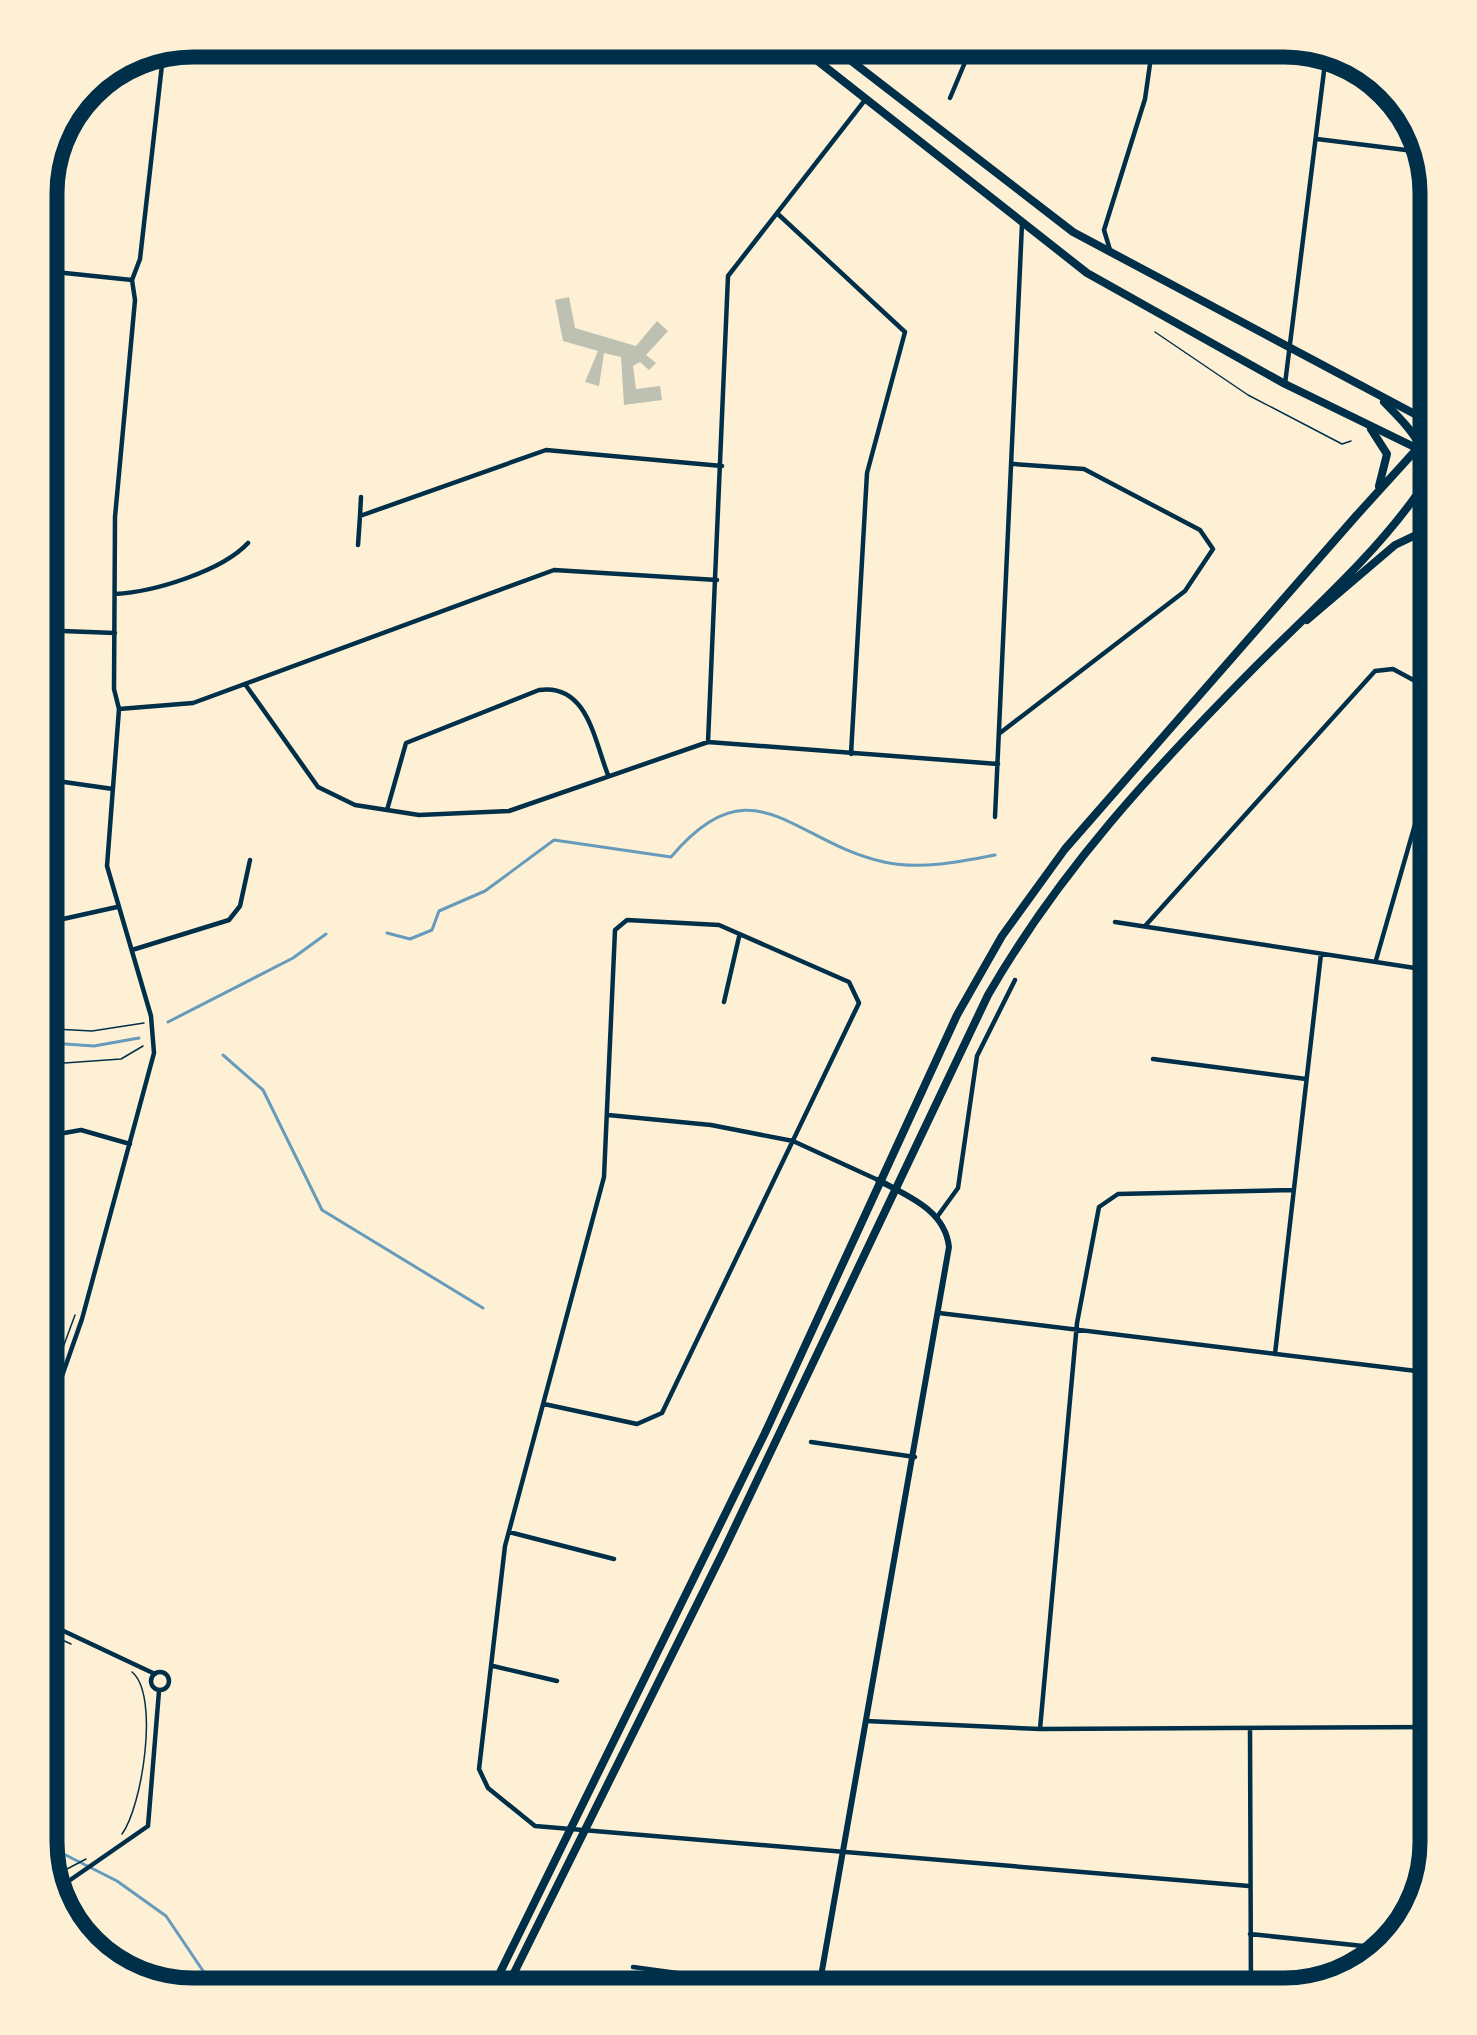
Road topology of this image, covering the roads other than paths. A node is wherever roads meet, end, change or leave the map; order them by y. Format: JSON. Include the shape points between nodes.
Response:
{"nodes":[{"id":1,"x":813,"y":57,"type":"edge"},
{"id":2,"x":846,"y":57,"type":"edge"},
{"id":3,"x":967,"y":57,"type":"edge"},
{"id":4,"x":1151,"y":57,"type":"edge"},
{"id":5,"x":162,"y":61,"type":"edge"},
{"id":6,"x":1325,"y":63,"type":"edge"},
{"id":7,"x":867,"y":98,"type":"junction"},
{"id":8,"x":950,"y":98,"type":"dead end"},
{"id":9,"x":1317,"y":139,"type":"junction"},
{"id":10,"x":1413,"y":152,"type":"edge"},
{"id":11,"x":779,"y":215,"type":"junction"},
{"id":12,"x":1022,"y":223,"type":"junction"},
{"id":13,"x":1113,"y":255,"type":"junction"},
{"id":14,"x":57,"y":271,"type":"edge"},
{"id":15,"x":132,"y":280,"type":"junction"},
{"id":16,"x":1155,"y":332,"type":"dead end"},
{"id":17,"x":1291,"y":345,"type":"junction"},
{"id":18,"x":1285,"y":384,"type":"junction"},
{"id":19,"x":1384,"y":402,"type":"junction"},
{"id":20,"x":1420,"y":421,"type":"edge"},
{"id":21,"x":1371,"y":429,"type":"junction"},
{"id":22,"x":1351,"y":441,"type":"dead end"},
{"id":23,"x":1420,"y":449,"type":"edge"},
{"id":24,"x":1420,"y":450,"type":"edge"},
{"id":25,"x":1420,"y":451,"type":"edge"},
{"id":26,"x":1014,"y":464,"type":"junction"},
{"id":27,"x":722,"y":466,"type":"junction"},
{"id":28,"x":1420,"y":488,"type":"edge"},
{"id":29,"x":361,"y":497,"type":"dead end"},
{"id":30,"x":1372,"y":498,"type":"junction"},
{"id":31,"x":361,"y":517,"type":"junction"},
{"id":32,"x":1420,"y":534,"type":"edge"},
{"id":33,"x":248,"y":543,"type":"dead end"},
{"id":34,"x":358,"y":545,"type":"dead end"},
{"id":35,"x":717,"y":580,"type":"junction"},
{"id":36,"x":116,"y":594,"type":"junction"},
{"id":37,"x":57,"y":631,"type":"edge"},
{"id":38,"x":115,"y":633,"type":"junction"},
{"id":39,"x":1289,"y":633,"type":"junction"},
{"id":40,"x":245,"y":684,"type":"junction"},
{"id":41,"x":1420,"y":684,"type":"edge"},
{"id":42,"x":119,"y":709,"type":"junction"},
{"id":43,"x":1000,"y":733,"type":"junction"},
{"id":44,"x":707,"y":742,"type":"junction"},
{"id":45,"x":851,"y":754,"type":"junction"},
{"id":46,"x":998,"y":764,"type":"junction"},
{"id":47,"x":608,"y":775,"type":"junction"},
{"id":48,"x":57,"y":781,"type":"edge"},
{"id":49,"x":113,"y":789,"type":"junction"},
{"id":50,"x":1420,"y":807,"type":"edge"},
{"id":51,"x":387,"y":811,"type":"junction"},
{"id":52,"x":995,"y":817,"type":"dead end"},
{"id":53,"x":250,"y":860,"type":"dead end"},
{"id":54,"x":117,"y":907,"type":"junction"},
{"id":55,"x":57,"y":920,"type":"edge"},
{"id":56,"x":1115,"y":922,"type":"dead end"},
{"id":57,"x":1145,"y":926,"type":"junction"},
{"id":58,"x":740,"y":934,"type":"junction"},
{"id":59,"x":133,"y":950,"type":"junction"},
{"id":60,"x":1321,"y":954,"type":"junction"},
{"id":61,"x":1375,"y":962,"type":"junction"},
{"id":62,"x":1420,"y":969,"type":"edge"},
{"id":63,"x":1015,"y":980,"type":"dead end"},
{"id":64,"x":724,"y":1001,"type":"dead end"},
{"id":65,"x":1153,"y":1059,"type":"dead end"},
{"id":66,"x":1306,"y":1079,"type":"junction"},
{"id":67,"x":608,"y":1115,"type":"junction"},
{"id":68,"x":57,"y":1134,"type":"edge"},
{"id":69,"x":793,"y":1141,"type":"junction"},
{"id":70,"x":131,"y":1144,"type":"junction"},
{"id":71,"x":878,"y":1180,"type":"junction"},
{"id":72,"x":896,"y":1190,"type":"junction"},
{"id":73,"x":1293,"y":1190,"type":"junction"},
{"id":74,"x":937,"y":1217,"type":"junction"},
{"id":75,"x":939,"y":1313,"type":"junction"},
{"id":76,"x":1078,"y":1330,"type":"junction"},
{"id":77,"x":1275,"y":1354,"type":"junction"},
{"id":78,"x":1420,"y":1371,"type":"edge"},
{"id":79,"x":57,"y":1389,"type":"edge"},
{"id":80,"x":544,"y":1403,"type":"junction"},
{"id":81,"x":811,"y":1442,"type":"dead end"},
{"id":82,"x":915,"y":1457,"type":"junction"},
{"id":83,"x":508,"y":1532,"type":"junction"},
{"id":84,"x":614,"y":1559,"type":"dead end"},
{"id":85,"x":57,"y":1628,"type":"edge"},
{"id":86,"x":492,"y":1665,"type":"junction"},
{"id":87,"x":154,"y":1674,"type":"junction"},
{"id":88,"x":557,"y":1682,"type":"dead end"},
{"id":89,"x":159,"y":1690,"type":"junction"},
{"id":90,"x":866,"y":1721,"type":"junction"},
{"id":91,"x":1420,"y":1727,"type":"edge"},
{"id":92,"x":1040,"y":1729,"type":"junction"},
{"id":93,"x":1250,"y":1729,"type":"junction"},
{"id":94,"x":842,"y":1855,"type":"junction"},
{"id":95,"x":64,"y":1884,"type":"edge"},
{"id":96,"x":1249,"y":1886,"type":"junction"},
{"id":97,"x":1250,"y":1934,"type":"junction"},
{"id":98,"x":1370,"y":1947,"type":"edge"},
{"id":99,"x":633,"y":1967,"type":"dead end"},
{"id":100,"x":497,"y":1978,"type":"edge"},
{"id":101,"x":511,"y":1978,"type":"edge"},
{"id":102,"x":703,"y":1978,"type":"edge"},
{"id":103,"x":821,"y":1978,"type":"edge"},
{"id":104,"x":1251,"y":1978,"type":"edge"}],
"edges":[{"from":1,"to":7,"type":"main road"},
{"from":2,"to":13,"type":"main road","via":[[1040,210]]},
{"from":3,"to":8,"type":"street"},
{"from":4,"to":13,"type":"street","via":[[1108,216],[1105,242]]},
{"from":5,"to":15,"type":"street"},
{"from":6,"to":9,"type":"street"},
{"from":7,"to":11,"type":"street"},
{"from":7,"to":12,"type":"main road"},
{"from":9,"to":10,"type":"street"},
{"from":9,"to":17,"type":"street"},
{"from":11,"to":27,"type":"street","via":[[728,276]]},
{"from":11,"to":45,"type":"street","via":[[905,332],[867,473]]},
{"from":12,"to":18,"type":"main road","via":[[1122,295]]},
{"from":12,"to":26,"type":"street"},
{"from":13,"to":17,"type":"main road"},
{"from":14,"to":15,"type":"street"},
{"from":15,"to":36,"type":"street"},
{"from":16,"to":22,"type":"lane","via":[[1248,395],[1342,444]]},
{"from":17,"to":18,"type":"street"},
{"from":17,"to":19,"type":"main road"},
{"from":18,"to":21,"type":"main road"},
{"from":19,"to":20,"type":"main road"},
{"from":19,"to":23,"type":"main road"},
{"from":21,"to":24,"type":"main road"},
{"from":21,"to":30,"type":"main road","via":[[1387,464]]},
{"from":25,"to":30,"type":"main road"},
{"from":26,"to":43,"type":"street"},
{"from":26,"to":43,"type":"street","via":[[1084,469],[1200,530],[1214,549],[1185,591]]},
{"from":27,"to":31,"type":"street","via":[[546,450]]},
{"from":27,"to":35,"type":"street"},
{"from":28,"to":39,"type":"main road"},
{"from":29,"to":31,"type":"street"},
{"from":30,"to":71,"type":"main road","via":[[1022,906],[957,1015]]},
{"from":31,"to":34,"type":"street"},
{"from":32,"to":39,"type":"main road"},
{"from":33,"to":36,"type":"street","via":[[224,560]]},
{"from":35,"to":40,"type":"street","via":[[554,570]]},
{"from":35,"to":44,"type":"street"},
{"from":36,"to":38,"type":"street"},
{"from":37,"to":38,"type":"street"},
{"from":38,"to":42,"type":"street"},
{"from":39,"to":72,"type":"main road","via":[[1141,782],[1065,874],[988,995]]},
{"from":40,"to":42,"type":"street","via":[[180,706]]},
{"from":40,"to":51,"type":"street","via":[[318,787]]},
{"from":41,"to":57,"type":"street","via":[[1393,669],[1375,670]]},
{"from":42,"to":49,"type":"street"},
{"from":43,"to":46,"type":"street"},
{"from":44,"to":45,"type":"street"},
{"from":44,"to":47,"type":"street"},
{"from":45,"to":46,"type":"street"},
{"from":46,"to":52,"type":"street"},
{"from":47,"to":51,"type":"street","via":[[509,811]]},
{"from":47,"to":51,"type":"street","via":[[576,699],[561,689],[539,690],[406,743]]},
{"from":48,"to":49,"type":"street"},
{"from":49,"to":54,"type":"street","via":[[106,866]]},
{"from":50,"to":61,"type":"street"},
{"from":53,"to":59,"type":"street","via":[[229,920]]},
{"from":54,"to":55,"type":"street"},
{"from":54,"to":59,"type":"street"},
{"from":56,"to":57,"type":"street"},
{"from":57,"to":60,"type":"street"},
{"from":58,"to":64,"type":"street"},
{"from":58,"to":67,"type":"street","via":[[719,925],[627,920],[615,930]]},
{"from":58,"to":69,"type":"street","via":[[849,982],[859,1003]]},
{"from":59,"to":70,"type":"street","via":[[155,1043]]},
{"from":60,"to":61,"type":"street"},
{"from":60,"to":66,"type":"street"},
{"from":61,"to":62,"type":"street"},
{"from":63,"to":74,"type":"street","via":[[977,1056],[958,1188]]},
{"from":65,"to":66,"type":"street"},
{"from":66,"to":73,"type":"street"},
{"from":67,"to":69,"type":"street"},
{"from":67,"to":80,"type":"street","via":[[604,1177]]},
{"from":68,"to":70,"type":"street","via":[[81,1130]]},
{"from":69,"to":71,"type":"street"},
{"from":69,"to":80,"type":"street","via":[[662,1413],[638,1424]]},
{"from":70,"to":79,"type":"street"},
{"from":71,"to":72,"type":"street"},
{"from":71,"to":100,"type":"main road","via":[[765,1433]]},
{"from":72,"to":74,"type":"street"},
{"from":72,"to":101,"type":"main road"},
{"from":73,"to":76,"type":"street","via":[[1107,1198],[1095,1221]]},
{"from":73,"to":77,"type":"street"},
{"from":74,"to":75,"type":"street","via":[[949,1247]]},
{"from":75,"to":76,"type":"street"},
{"from":75,"to":82,"type":"street"},
{"from":76,"to":77,"type":"street"},
{"from":76,"to":92,"type":"street"},
{"from":77,"to":78,"type":"street"},
{"from":80,"to":83,"type":"street"},
{"from":81,"to":82,"type":"street"},
{"from":82,"to":90,"type":"street"},
{"from":83,"to":84,"type":"street"},
{"from":83,"to":86,"type":"street"},
{"from":85,"to":87,"type":"street"},
{"from":86,"to":88,"type":"street"},
{"from":86,"to":94,"type":"street","via":[[479,1769],[488,1788],[535,1826]]},
{"from":87,"to":89,"type":"street"},
{"from":87,"to":89,"type":"street","via":[[168,1677]]},
{"from":89,"to":95,"type":"street","via":[[150,1821]]},
{"from":90,"to":92,"type":"street"},
{"from":90,"to":94,"type":"street"},
{"from":91,"to":93,"type":"street"},
{"from":92,"to":93,"type":"street"},
{"from":93,"to":96,"type":"street"},
{"from":94,"to":96,"type":"street"},
{"from":94,"to":103,"type":"street"},
{"from":96,"to":97,"type":"street"},
{"from":97,"to":98,"type":"street"},
{"from":97,"to":104,"type":"street"},
{"from":99,"to":102,"type":"street"}]}
